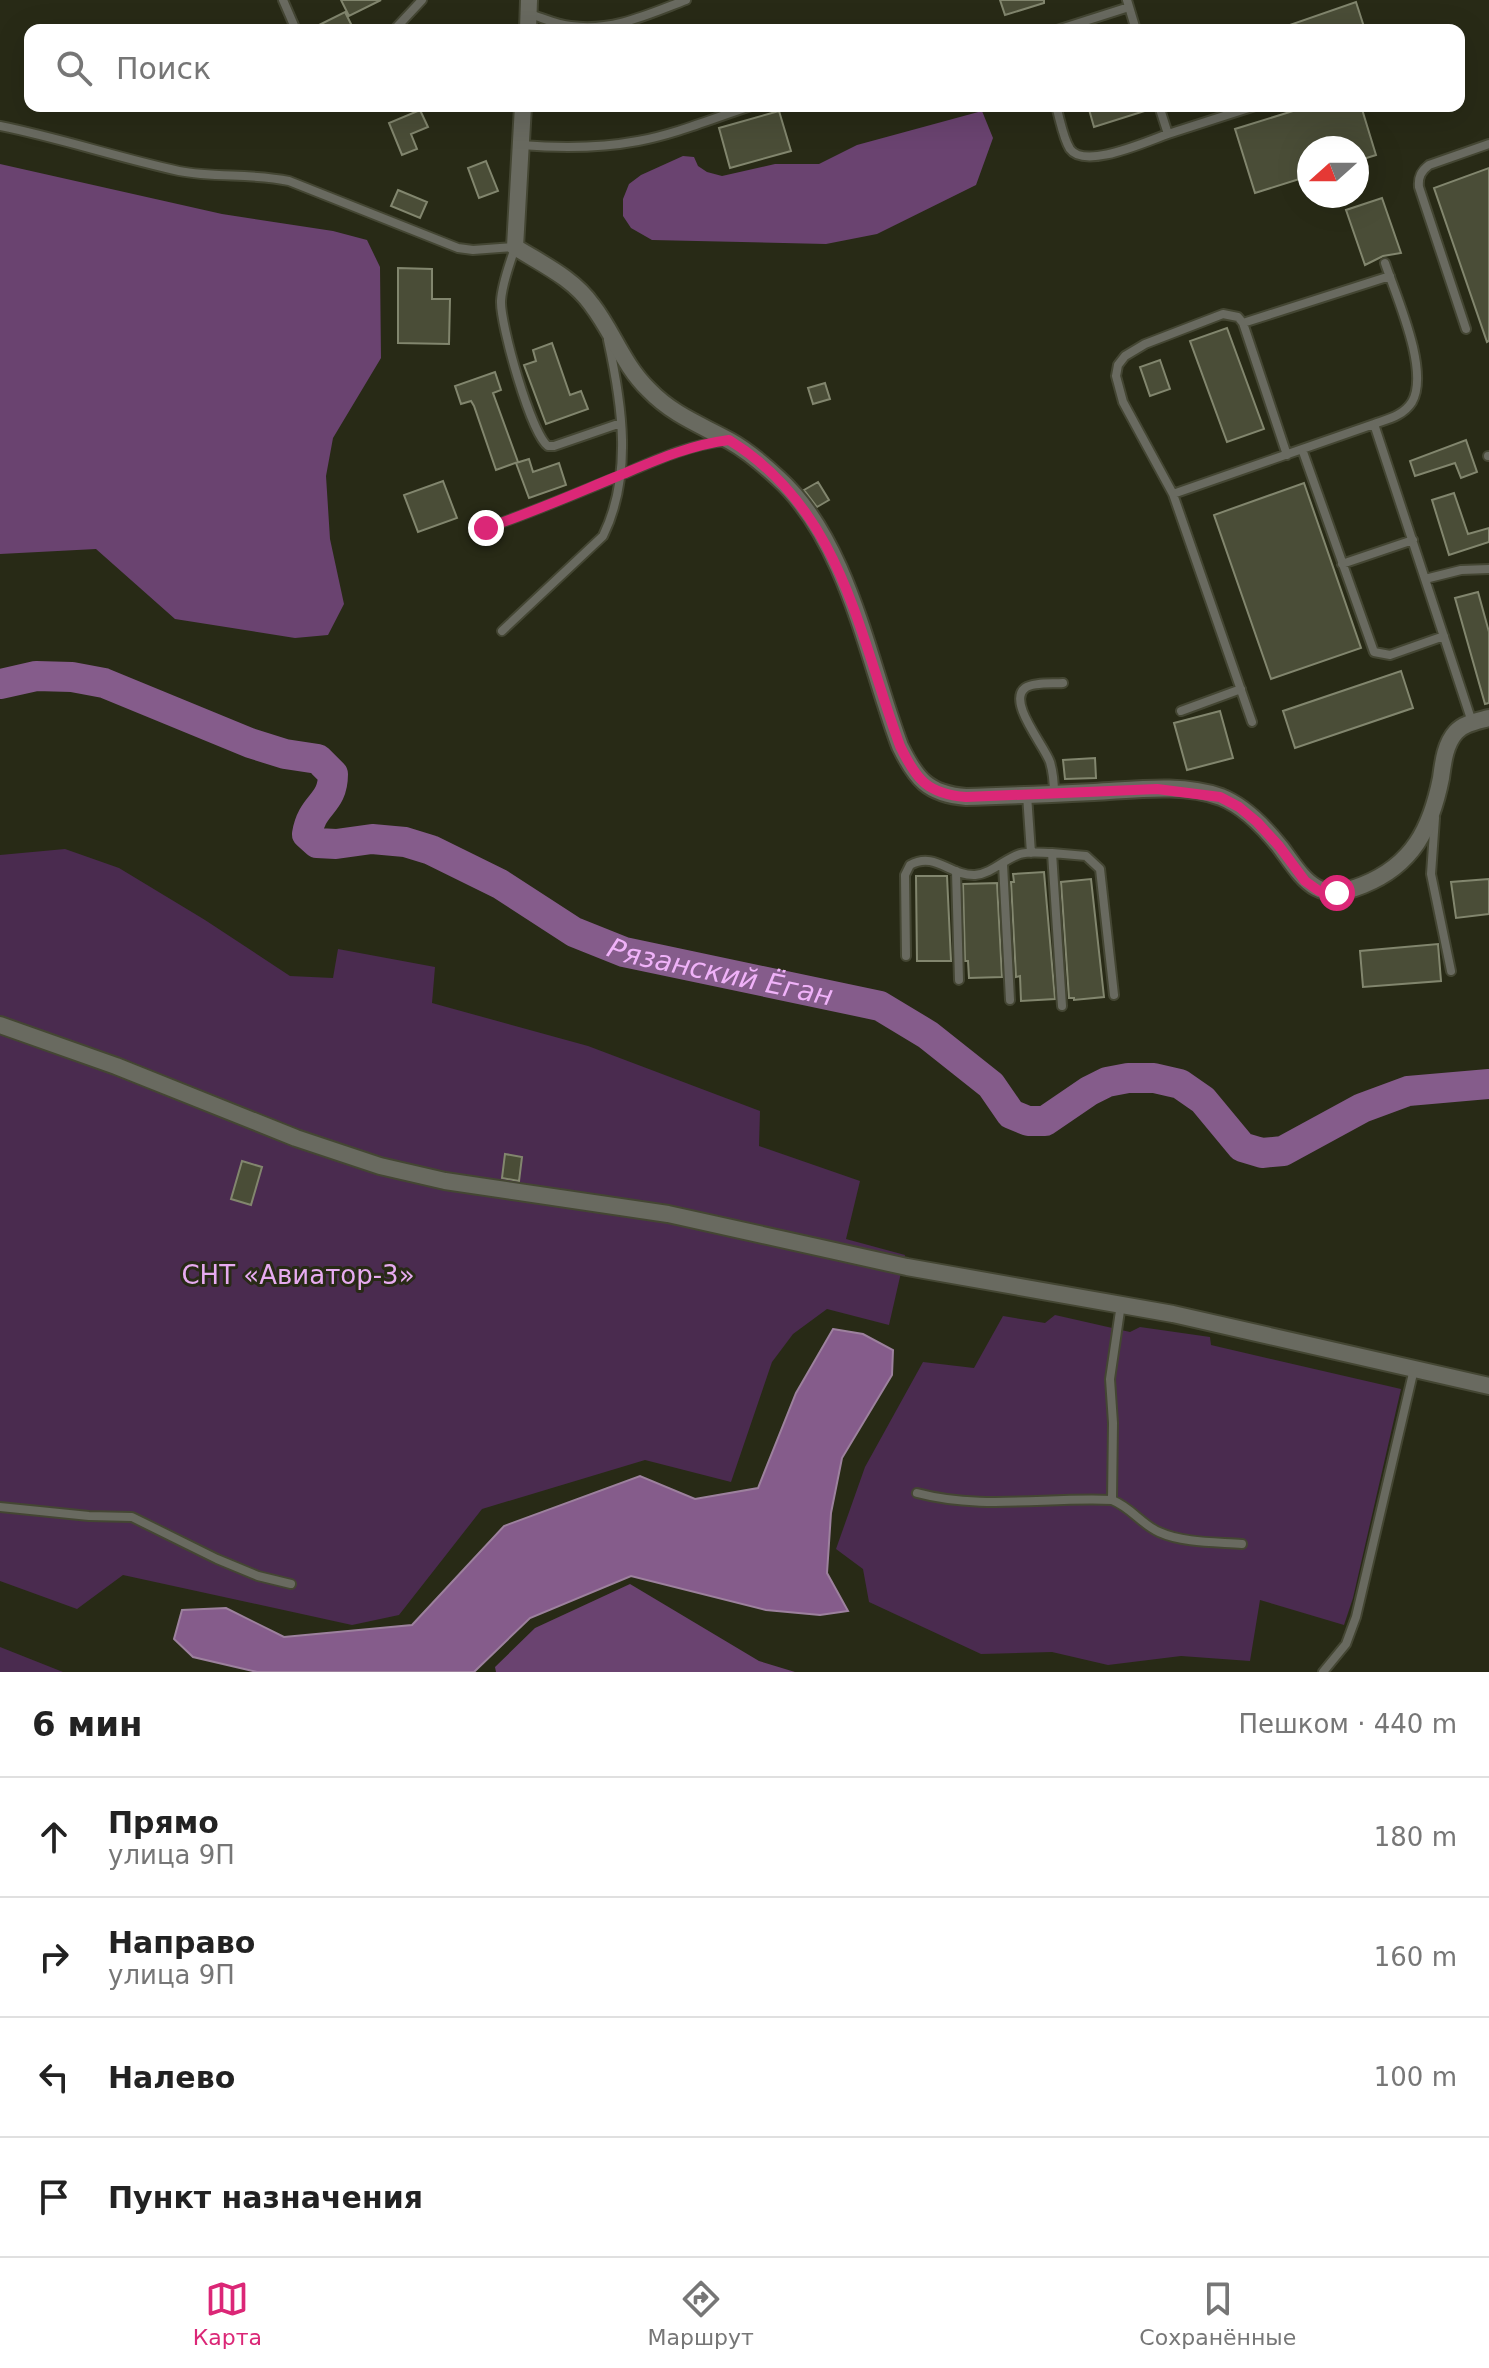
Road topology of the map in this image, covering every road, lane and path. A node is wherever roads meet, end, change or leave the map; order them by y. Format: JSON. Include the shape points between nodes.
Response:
{"nodes":[{"id":1,"x":283,"y":0,"type":"edge"},
{"id":2,"x":422,"y":0,"type":"edge"},
{"id":3,"x":686,"y":0,"type":"edge"},
{"id":4,"x":1128,"y":4,"type":"edge"},
{"id":5,"x":528,"y":14,"type":"edge"},
{"id":6,"x":293,"y":24,"type":"edge"},
{"id":7,"x":400,"y":24,"type":"edge"},
{"id":8,"x":561,"y":24,"type":"edge"},
{"id":9,"x":618,"y":24,"type":"edge"},
{"id":10,"x":1073,"y":24,"type":"edge"},
{"id":11,"x":1134,"y":24,"type":"edge"},
{"id":12,"x":523,"y":112,"type":"edge"},
{"id":13,"x":733,"y":112,"type":"edge"},
{"id":14,"x":1058,"y":112,"type":"edge"},
{"id":15,"x":1161,"y":112,"type":"edge"},
{"id":16,"x":1236,"y":112,"type":"edge"},
{"id":17,"x":0,"y":126,"type":"edge"},
{"id":18,"x":1168,"y":134,"type":"junction"},
{"id":19,"x":1489,"y":144,"type":"edge"},
{"id":20,"x":521,"y":145,"type":"junction"},
{"id":21,"x":515,"y":247,"type":"junction"},
{"id":22,"x":1385,"y":263,"type":"dead end"},
{"id":23,"x":1390,"y":276,"type":"junction"},
{"id":24,"x":604,"y":323,"type":"junction"},
{"id":25,"x":1243,"y":323,"type":"junction"},
{"id":26,"x":1466,"y":329,"type":"dead end"},
{"id":27,"x":621,"y":423,"type":"junction"},
{"id":28,"x":1374,"y":424,"type":"junction"},
{"id":29,"x":729,"y":440,"type":"junction"},
{"id":30,"x":1302,"y":449,"type":"junction"},
{"id":31,"x":1287,"y":455,"type":"junction"},
{"id":32,"x":623,"y":474,"type":"junction"},
{"id":33,"x":1173,"y":494,"type":"junction"},
{"id":34,"x":486,"y":528,"type":"dead end"},
{"id":35,"x":1413,"y":540,"type":"junction"},
{"id":36,"x":1342,"y":564,"type":"junction"},
{"id":37,"x":1489,"y":569,"type":"edge"},
{"id":38,"x":1425,"y":579,"type":"junction"},
{"id":39,"x":502,"y":631,"type":"dead end"},
{"id":40,"x":1444,"y":636,"type":"junction"},
{"id":41,"x":1063,"y":683,"type":"dead end"},
{"id":42,"x":1241,"y":689,"type":"junction"},
{"id":43,"x":1181,"y":711,"type":"dead end"},
{"id":44,"x":1481,"y":720,"type":"edge"},
{"id":45,"x":1252,"y":722,"type":"dead end"},
{"id":46,"x":1054,"y":794,"type":"junction"},
{"id":47,"x":1027,"y":795,"type":"junction"},
{"id":48,"x":1437,"y":795,"type":"junction"},
{"id":49,"x":1031,"y":853,"type":"junction"},
{"id":50,"x":1052,"y":853,"type":"junction"},
{"id":51,"x":1003,"y":864,"type":"junction"},
{"id":52,"x":956,"y":871,"type":"junction"},
{"id":53,"x":906,"y":956,"type":"dead end"},
{"id":54,"x":1451,"y":971,"type":"dead end"},
{"id":55,"x":959,"y":980,"type":"dead end"},
{"id":56,"x":1114,"y":995,"type":"dead end"},
{"id":57,"x":1010,"y":1000,"type":"dead end"},
{"id":58,"x":1062,"y":1006,"type":"dead end"},
{"id":59,"x":0,"y":1025,"type":"edge"},
{"id":60,"x":1121,"y":1304,"type":"junction"},
{"id":61,"x":1414,"y":1368,"type":"junction"},
{"id":62,"x":1489,"y":1386,"type":"edge"},
{"id":63,"x":917,"y":1493,"type":"dead end"},
{"id":64,"x":1112,"y":1500,"type":"junction"},
{"id":65,"x":0,"y":1507,"type":"edge"},
{"id":66,"x":1242,"y":1544,"type":"dead end"},
{"id":67,"x":291,"y":1584,"type":"dead end"},
{"id":68,"x":1323,"y":1672,"type":"edge"}],
"edges":[{"from":1,"to":6,"type":"lane"},
{"from":2,"to":7,"type":"lane"},
{"from":3,"to":9,"type":"lane"},
{"from":4,"to":10,"type":"lane"},
{"from":4,"to":11,"type":"lane"},
{"from":5,"to":8,"type":"lane"},
{"from":12,"to":20,"type":"street"},
{"from":13,"to":20,"type":"lane","via":[[629,143]]},
{"from":14,"to":18,"type":"lane","via":[[1069,148],[1077,156],[1095,158]]},
{"from":15,"to":18,"type":"lane"},
{"from":16,"to":18,"type":"lane"},
{"from":17,"to":21,"type":"lane","via":[[179,171],[289,181],[458,248]]},
{"from":19,"to":26,"type":"lane","via":[[1429,165],[1418,178]]},
{"from":20,"to":21,"type":"street"},
{"from":21,"to":24,"type":"street","via":[[577,288]]},
{"from":21,"to":27,"type":"lane","via":[[501,311],[539,437],[554,446]]},
{"from":22,"to":23,"type":"lane"},
{"from":23,"to":25,"type":"lane"},
{"from":23,"to":28,"type":"lane","via":[[1418,380],[1405,410]]},
{"from":24,"to":27,"type":"lane"},
{"from":24,"to":29,"type":"street","via":[[647,389],[670,410]]},
{"from":25,"to":31,"type":"lane"},
{"from":25,"to":33,"type":"lane","via":[[1223,314],[1145,344],[1118,365],[1123,402]]},
{"from":27,"to":32,"type":"lane"},
{"from":28,"to":30,"type":"lane"},
{"from":28,"to":35,"type":"lane"},
{"from":29,"to":32,"type":"lane","via":[[698,445]]},
{"from":29,"to":47,"type":"street","via":[[781,480],[822,537],[851,595],[900,746],[923,784],[952,796]]},
{"from":30,"to":31,"type":"lane"},
{"from":30,"to":36,"type":"lane"},
{"from":31,"to":33,"type":"lane"},
{"from":32,"to":34,"type":"lane"},
{"from":32,"to":39,"type":"lane","via":[[603,536]]},
{"from":33,"to":42,"type":"lane"},
{"from":35,"to":36,"type":"lane"},
{"from":35,"to":38,"type":"lane"},
{"from":36,"to":40,"type":"lane","via":[[1374,652],[1390,655]]},
{"from":37,"to":38,"type":"lane"},
{"from":38,"to":40,"type":"lane"},
{"from":40,"to":44,"type":"lane"},
{"from":41,"to":46,"type":"lane","via":[[1028,685],[1020,698],[1051,765]]},
{"from":42,"to":43,"type":"lane"},
{"from":42,"to":45,"type":"lane"},
{"from":44,"to":48,"type":"street","via":[[1456,732],[1449,743]]},
{"from":46,"to":47,"type":"street"},
{"from":46,"to":48,"type":"street","via":[[1157,789],[1220,797],[1257,822],[1305,881],[1319,891],[1337,893],[1362,886],[1403,862],[1423,833]]},
{"from":47,"to":49,"type":"lane"},
{"from":48,"to":54,"type":"lane","via":[[1431,874]]},
{"from":49,"to":50,"type":"lane"},
{"from":49,"to":51,"type":"lane"},
{"from":50,"to":56,"type":"lane","via":[[1086,856],[1100,869]]},
{"from":50,"to":58,"type":"lane"},
{"from":51,"to":52,"type":"lane","via":[[977,875]]},
{"from":51,"to":57,"type":"lane"},
{"from":52,"to":53,"type":"lane","via":[[929,860],[913,862],[907,869]]},
{"from":52,"to":55,"type":"lane"},
{"from":59,"to":60,"type":"street","via":[[380,1166],[445,1181],[668,1214],[907,1267]]},
{"from":60,"to":61,"type":"street"},
{"from":60,"to":64,"type":"lane","via":[[1110,1379]]},
{"from":61,"to":62,"type":"street"},
{"from":61,"to":68,"type":"lane","via":[[1356,1617],[1346,1644]]},
{"from":63,"to":64,"type":"lane","via":[[937,1499],[1010,1502]]},
{"from":64,"to":66,"type":"lane","via":[[1160,1533]]},
{"from":65,"to":67,"type":"lane","via":[[132,1517],[217,1559]]}]}
